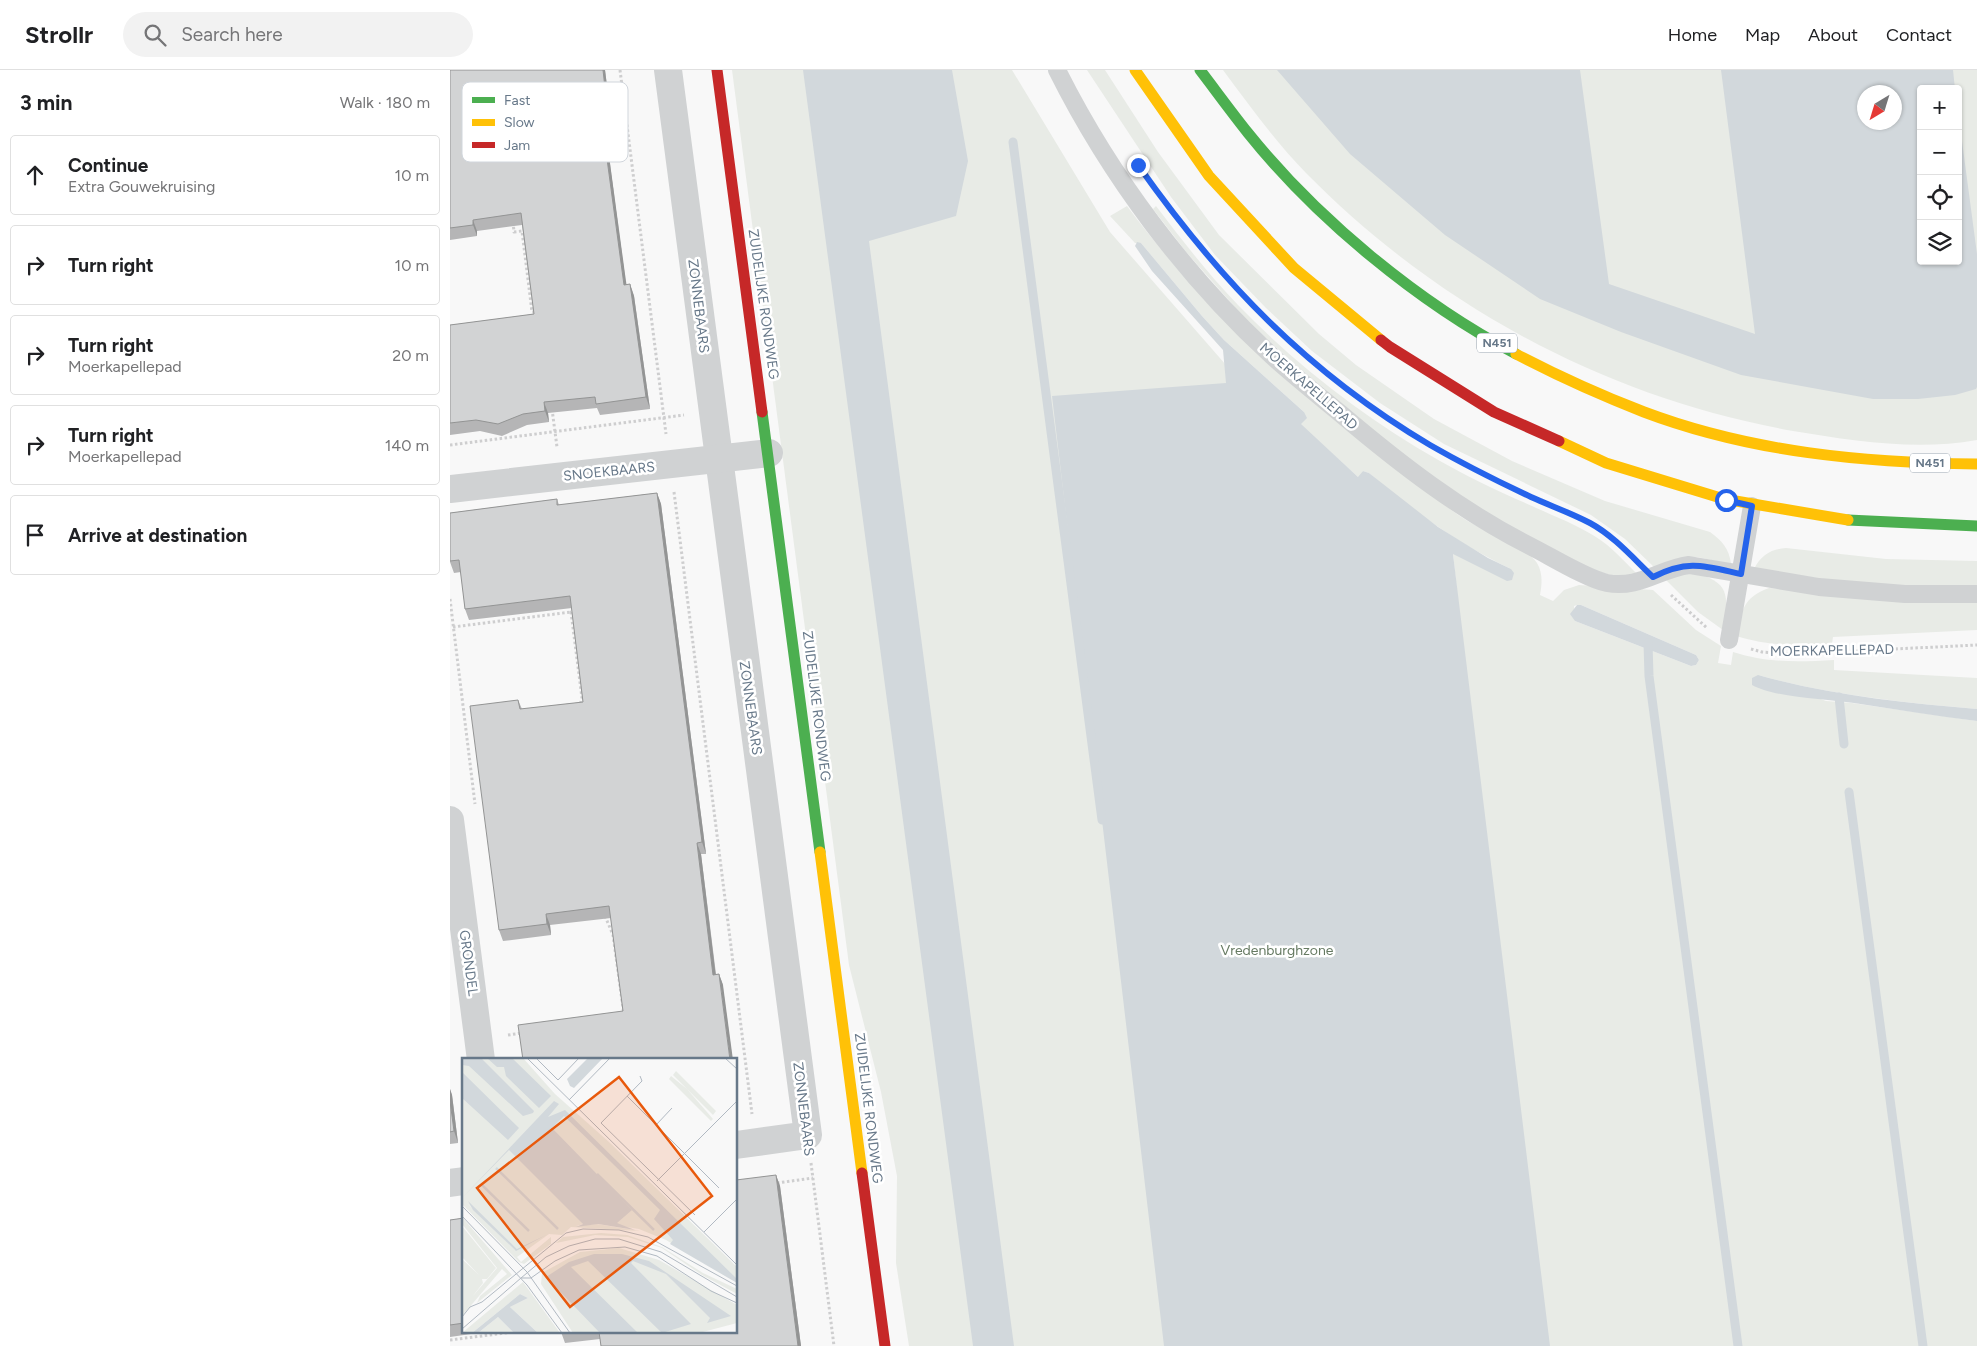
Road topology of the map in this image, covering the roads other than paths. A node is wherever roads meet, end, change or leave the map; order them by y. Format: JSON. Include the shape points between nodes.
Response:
{"nodes":[{"id":1,"x":668,"y":70,"type":"edge"},
{"id":2,"x":717,"y":70,"type":"edge"},
{"id":3,"x":1057,"y":70,"type":"edge"},
{"id":4,"x":1135,"y":70,"type":"edge"},
{"id":5,"x":1200,"y":70,"type":"edge"},
{"id":6,"x":769,"y":453,"type":"junction"},
{"id":7,"x":718,"y":459,"type":"junction"},
{"id":8,"x":1977,"y":464,"type":"edge"},
{"id":9,"x":450,"y":490,"type":"edge"},
{"id":10,"x":1752,"y":506,"type":"junction"},
{"id":11,"x":1977,"y":526,"type":"edge"},
{"id":12,"x":1741,"y":574,"type":"junction"},
{"id":13,"x":1977,"y":594,"type":"edge"},
{"id":14,"x":1729,"y":640,"type":"road end"},
{"id":15,"x":451,"y":831,"type":"edge"},
{"id":16,"x":482,"y":1058,"type":"edge"},
{"id":17,"x":746,"y":1143,"type":"edge"},
{"id":18,"x":885,"y":1346,"type":"edge"}],
"edges":[{"from":1,"to":7,"type":"street","name":"ZONNEBAARS"},
{"from":2,"to":6,"type":"main road","name":"ZUIDELIJKE RONDWEG"},
{"from":3,"to":12,"type":"lane","name":"MOERKAPELLEPAD","via":[[1089,129],[1138,202],[1215,298],[1280,362],[1434,488],[1480,519],[1604,583],[1626,584],[1689,565]]},
{"from":4,"to":10,"type":"main road","via":[[1192,156],[1265,241],[1337,307],[1406,359],[1454,390],[1545,438],[1632,472]]},
{"from":5,"to":8,"type":"main road","number":"N451","via":[[1255,143],[1332,223],[1420,294],[1514,353],[1618,402],[1722,436],[1835,456]]},
{"from":6,"to":7,"type":"street","name":"SNOEKBAARS"},
{"from":6,"to":18,"type":"main road","name":"ZUIDELIJKE RONDWEG"},
{"from":7,"to":9,"type":"street","name":"SNOEKBAARS"},
{"from":7,"to":17,"type":"street","name":"ZONNEBAARS","via":[[808,1135]]},
{"from":10,"to":11,"type":"main road","via":[[1872,522]]},
{"from":10,"to":12,"type":"lane"},
{"from":12,"to":13,"type":"lane","name":"MOERKAPELLEPAD","via":[[1859,591]]},
{"from":12,"to":14,"type":"lane"},
{"from":15,"to":16,"type":"street","name":"GRONDEL"}]}
